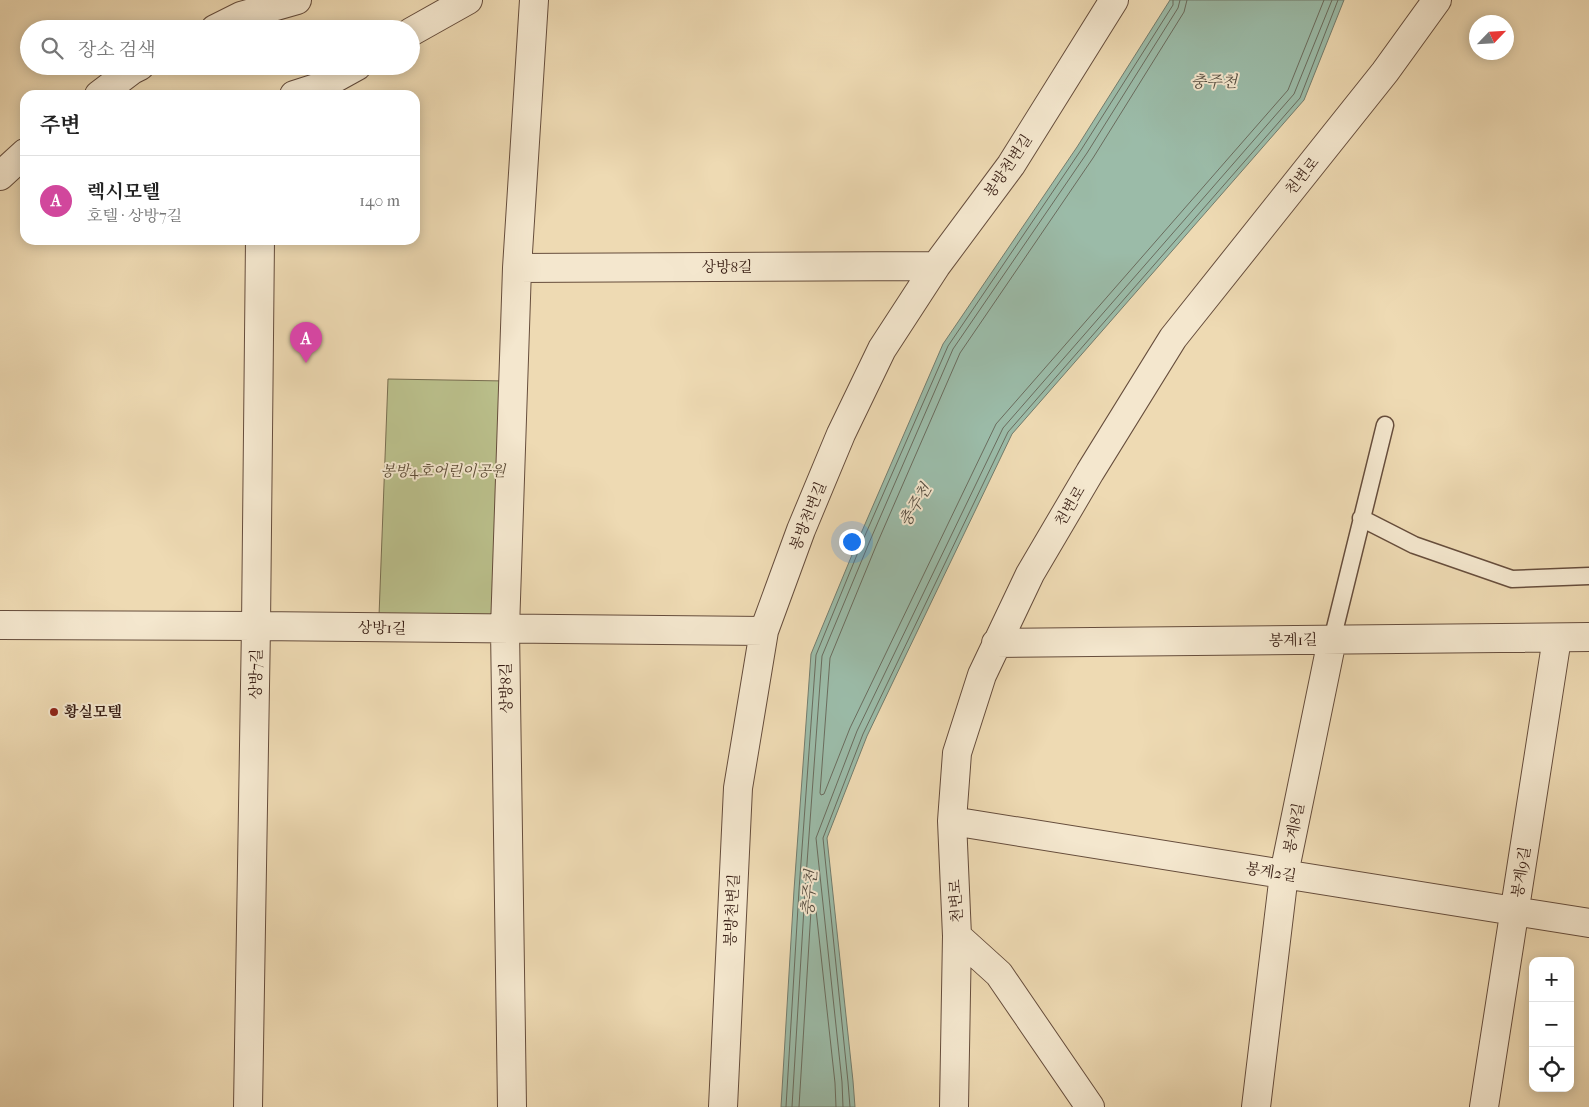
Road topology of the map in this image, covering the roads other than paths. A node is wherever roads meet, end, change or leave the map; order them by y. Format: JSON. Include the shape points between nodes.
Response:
{"nodes":[{"id":1,"x":297,"y":0,"type":"edge"},
{"id":2,"x":468,"y":0,"type":"edge"},
{"id":3,"x":534,"y":0,"type":"edge"},
{"id":4,"x":1114,"y":0,"type":"edge"},
{"id":5,"x":1437,"y":0,"type":"edge"},
{"id":6,"x":233,"y":20,"type":"edge"},
{"id":7,"x":420,"y":27,"type":"edge"},
{"id":8,"x":125,"y":75,"type":"edge"},
{"id":9,"x":340,"y":75,"type":"edge"},
{"id":10,"x":106,"y":90,"type":"edge"},
{"id":11,"x":310,"y":90,"type":"edge"},
{"id":12,"x":20,"y":158,"type":"edge"},
{"id":13,"x":0,"y":176,"type":"edge"},
{"id":14,"x":260,"y":245,"type":"edge"},
{"id":15,"x":936,"y":266,"type":"junction"},
{"id":16,"x":517,"y":268,"type":"junction"},
{"id":17,"x":1385,"y":425,"type":"dead end"},
{"id":18,"x":1361,"y":518,"type":"junction"},
{"id":19,"x":1589,"y":576,"type":"edge"},
{"id":20,"x":0,"y":625,"type":"edge"},
{"id":21,"x":256,"y":626,"type":"junction"},
{"id":22,"x":505,"y":629,"type":"junction"},
{"id":23,"x":764,"y":631,"type":"junction"},
{"id":24,"x":1589,"y":637,"type":"edge"},
{"id":25,"x":1557,"y":638,"type":"junction"},
{"id":26,"x":1332,"y":640,"type":"junction"},
{"id":27,"x":996,"y":644,"type":"junction"},
{"id":28,"x":952,"y":821,"type":"junction"},
{"id":29,"x":1284,"y":874,"type":"junction"},
{"id":30,"x":1515,"y":911,"type":"junction"},
{"id":31,"x":1589,"y":923,"type":"edge"},
{"id":32,"x":957,"y":936,"type":"junction"},
{"id":33,"x":248,"y":1107,"type":"edge"},
{"id":34,"x":512,"y":1107,"type":"edge"},
{"id":35,"x":723,"y":1107,"type":"edge"},
{"id":36,"x":954,"y":1107,"type":"edge"},
{"id":37,"x":1090,"y":1107,"type":"edge"},
{"id":38,"x":1256,"y":1107,"type":"edge"},
{"id":39,"x":1484,"y":1107,"type":"edge"}],
"edges":[{"from":1,"to":6,"type":"street"},
{"from":2,"to":7,"type":"street"},
{"from":3,"to":16,"type":"street","name":"상방8길"},
{"from":4,"to":15,"type":"street","name":"봉방천변길","via":[[1011,165]]},
{"from":5,"to":27,"type":"street","name":"천변로","via":[[1385,72],[1173,338],[1030,574]]},
{"from":8,"to":10,"type":"street"},
{"from":9,"to":11,"type":"street"},
{"from":12,"to":13,"type":"street"},
{"from":14,"to":21,"type":"street","name":"상방7길"},
{"from":15,"to":16,"type":"street","name":"상방8길"},
{"from":15,"to":23,"type":"street","name":"봉방천변길","via":[[882,349],[841,434]]},
{"from":16,"to":22,"type":"street","name":"상방8길"},
{"from":17,"to":18,"type":"lane"},
{"from":18,"to":19,"type":"lane","via":[[1414,545],[1512,579]]},
{"from":18,"to":26,"type":"lane"},
{"from":20,"to":21,"type":"street","name":"상방1길"},
{"from":21,"to":22,"type":"street","name":"상방1길"},
{"from":21,"to":33,"type":"street","name":"상방7길"},
{"from":22,"to":23,"type":"street","name":"상방1길"},
{"from":22,"to":34,"type":"street","name":"상방8길"},
{"from":23,"to":35,"type":"street","name":"봉방천변길","via":[[738,788]]},
{"from":24,"to":25,"type":"street","name":"봉계1길"},
{"from":25,"to":26,"type":"street","name":"봉계1길"},
{"from":25,"to":30,"type":"street","name":"봉계9길"},
{"from":26,"to":27,"type":"street","name":"봉계1길"},
{"from":26,"to":29,"type":"street","name":"봉계8길"},
{"from":27,"to":28,"type":"street","name":"천변로","via":[[982,675],[957,753]]},
{"from":28,"to":29,"type":"street","name":"봉계2길"},
{"from":28,"to":32,"type":"street","name":"천변로"},
{"from":29,"to":30,"type":"street","name":"봉계2길"},
{"from":29,"to":38,"type":"street","name":"봉계8길"},
{"from":30,"to":31,"type":"street","name":"봉계2길"},
{"from":30,"to":39,"type":"street","name":"봉계9길"},
{"from":32,"to":36,"type":"street","name":"천변로"},
{"from":32,"to":37,"type":"street","via":[[999,974]]}]}
